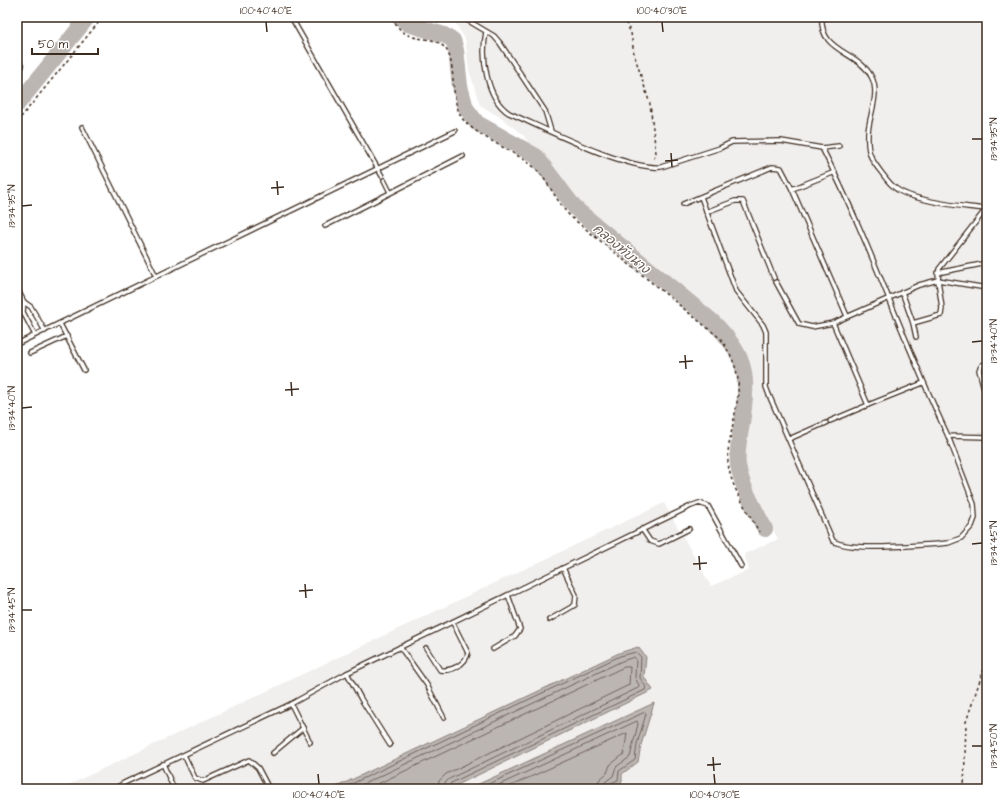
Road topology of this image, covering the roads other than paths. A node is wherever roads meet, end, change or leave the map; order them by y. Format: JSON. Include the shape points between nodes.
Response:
{"nodes":[{"id":1,"x":291,"y":17,"type":"edge"},
{"id":2,"x":462,"y":17,"type":"edge"},
{"id":3,"x":822,"y":17,"type":"edge"},
{"id":4,"x":486,"y":32,"type":"junction"},
{"id":5,"x":17,"y":62,"type":"edge"},
{"id":6,"x":17,"y":72,"type":"edge"},
{"id":7,"x":82,"y":127,"type":"dead end"},
{"id":8,"x":455,"y":131,"type":"dead end"},
{"id":9,"x":551,"y":131,"type":"junction"},
{"id":10,"x":839,"y":146,"type":"dead end"},
{"id":11,"x":822,"y":148,"type":"junction"},
{"id":12,"x":463,"y":156,"type":"dead end"},
{"id":13,"x":379,"y":168,"type":"junction"},
{"id":14,"x":835,"y":172,"type":"junction"},
{"id":15,"x":792,"y":189,"type":"junction"},
{"id":16,"x":390,"y":192,"type":"junction"},
{"id":17,"x":701,"y":197,"type":"junction"},
{"id":18,"x":683,"y":204,"type":"dead end"},
{"id":19,"x":986,"y":209,"type":"edge"},
{"id":20,"x":706,"y":212,"type":"junction"},
{"id":21,"x":326,"y":226,"type":"dead end"},
{"id":22,"x":987,"y":263,"type":"edge"},
{"id":23,"x":937,"y":273,"type":"junction"},
{"id":24,"x":156,"y":276,"type":"junction"},
{"id":25,"x":774,"y":278,"type":"dead end"},
{"id":26,"x":938,"y":280,"type":"junction"},
{"id":27,"x":776,"y":282,"type":"dead end"},
{"id":28,"x":17,"y":288,"type":"edge"},
{"id":29,"x":987,"y":288,"type":"edge"},
{"id":30,"x":902,"y":292,"type":"junction"},
{"id":31,"x":888,"y":298,"type":"junction"},
{"id":32,"x":24,"y":302,"type":"junction"},
{"id":33,"x":847,"y":316,"type":"junction"},
{"id":34,"x":833,"y":322,"type":"junction"},
{"id":35,"x":60,"y":324,"type":"junction"},
{"id":36,"x":913,"y":324,"type":"junction"},
{"id":37,"x":45,"y":331,"type":"junction"},
{"id":38,"x":35,"y":335,"type":"junction"},
{"id":39,"x":67,"y":336,"type":"junction"},
{"id":40,"x":916,"y":337,"type":"dead end"},
{"id":41,"x":17,"y":344,"type":"edge"},
{"id":42,"x":30,"y":353,"type":"dead end"},
{"id":43,"x":987,"y":364,"type":"edge"},
{"id":44,"x":84,"y":370,"type":"dead end"},
{"id":45,"x":923,"y":383,"type":"junction"},
{"id":46,"x":987,"y":400,"type":"edge"},
{"id":47,"x":868,"y":405,"type":"junction"},
{"id":48,"x":948,"y":436,"type":"junction"},
{"id":49,"x":987,"y":437,"type":"edge"},
{"id":50,"x":789,"y":439,"type":"junction"},
{"id":51,"x":642,"y":529,"type":"junction"},
{"id":52,"x":689,"y":529,"type":"dead end"},
{"id":53,"x":741,"y":566,"type":"dead end"},
{"id":54,"x":563,"y":568,"type":"junction"},
{"id":55,"x":508,"y":595,"type":"junction"},
{"id":56,"x":549,"y":620,"type":"dead end"},
{"id":57,"x":453,"y":623,"type":"junction"},
{"id":58,"x":400,"y":647,"type":"junction"},
{"id":59,"x":426,"y":648,"type":"dead end"},
{"id":60,"x":493,"y":649,"type":"dead end"},
{"id":61,"x":347,"y":673,"type":"junction"},
{"id":62,"x":291,"y":704,"type":"junction"},
{"id":63,"x":444,"y":718,"type":"dead end"},
{"id":64,"x":303,"y":728,"type":"junction"},
{"id":65,"x":310,"y":742,"type":"dead end"},
{"id":66,"x":390,"y":745,"type":"dead end"},
{"id":67,"x":273,"y":753,"type":"dead end"},
{"id":68,"x":184,"y":755,"type":"junction"},
{"id":69,"x":163,"y":764,"type":"junction"},
{"id":70,"x":114,"y":789,"type":"edge"},
{"id":71,"x":174,"y":789,"type":"edge"},
{"id":72,"x":269,"y":789,"type":"edge"}],
"edges":[{"from":1,"to":13,"type":"lane"},
{"from":2,"to":4,"type":"lane"},
{"from":3,"to":19,"type":"lane","via":[[824,36],[834,46],[867,68],[873,78],[875,94],[868,133],[870,157],[894,188],[916,197]]},
{"from":4,"to":9,"type":"lane","via":[[500,43],[537,98],[549,118]]},
{"from":4,"to":9,"type":"lane","via":[[484,40],[487,72],[491,89],[501,108]]},
{"from":5,"to":6,"type":"lane","via":[[22,66]]},
{"from":7,"to":24,"type":"lane"},
{"from":8,"to":13,"type":"lane"},
{"from":9,"to":11,"type":"lane","via":[[611,157],[651,168],[661,167],[732,142],[781,141]]},
{"from":10,"to":11,"type":"lane"},
{"from":11,"to":14,"type":"lane"},
{"from":12,"to":16,"type":"lane"},
{"from":13,"to":16,"type":"lane"},
{"from":13,"to":24,"type":"lane"},
{"from":14,"to":15,"type":"lane"},
{"from":14,"to":31,"type":"lane"},
{"from":15,"to":17,"type":"lane","via":[[781,168],[772,167]]},
{"from":15,"to":33,"type":"lane"},
{"from":16,"to":21,"type":"lane"},
{"from":17,"to":18,"type":"lane"},
{"from":17,"to":20,"type":"lane"},
{"from":19,"to":23,"type":"lane"},
{"from":20,"to":25,"type":"lane","via":[[735,201],[743,201]]},
{"from":20,"to":50,"type":"lane","via":[[736,291],[766,332],[766,387]]},
{"from":22,"to":23,"type":"lane"},
{"from":23,"to":26,"type":"lane"},
{"from":24,"to":35,"type":"lane"},
{"from":26,"to":29,"type":"lane"},
{"from":26,"to":30,"type":"lane"},
{"from":26,"to":36,"type":"lane","via":[[941,314]]},
{"from":27,"to":34,"type":"lane","via":[[799,324],[812,327]]},
{"from":28,"to":32,"type":"lane"},
{"from":30,"to":31,"type":"lane"},
{"from":30,"to":36,"type":"lane"},
{"from":31,"to":33,"type":"lane"},
{"from":31,"to":45,"type":"lane"},
{"from":32,"to":37,"type":"lane","via":[[31,307]]},
{"from":32,"to":38,"type":"lane","via":[[23,312]]},
{"from":33,"to":34,"type":"lane"},
{"from":34,"to":47,"type":"lane"},
{"from":35,"to":37,"type":"lane"},
{"from":35,"to":39,"type":"lane"},
{"from":36,"to":40,"type":"lane"},
{"from":37,"to":38,"type":"lane"},
{"from":38,"to":41,"type":"lane"},
{"from":39,"to":42,"type":"lane"},
{"from":39,"to":44,"type":"lane"},
{"from":43,"to":46,"type":"lane","via":[[979,370]]},
{"from":45,"to":47,"type":"lane"},
{"from":45,"to":48,"type":"lane"},
{"from":47,"to":50,"type":"lane"},
{"from":48,"to":49,"type":"lane"},
{"from":48,"to":50,"type":"lane","via":[[974,504],[975,518],[972,526],[961,538],[948,543],[866,546],[833,541]]},
{"from":51,"to":52,"type":"lane","via":[[650,541],[658,544]]},
{"from":51,"to":53,"type":"lane","via":[[691,506],[704,503]]},
{"from":51,"to":54,"type":"lane"},
{"from":54,"to":55,"type":"lane"},
{"from":54,"to":56,"type":"lane","via":[[576,595],[575,605]]},
{"from":55,"to":57,"type":"lane"},
{"from":55,"to":60,"type":"lane","via":[[520,629],[515,636]]},
{"from":57,"to":58,"type":"lane"},
{"from":57,"to":59,"type":"lane","via":[[468,653],[465,661],[449,670],[440,670]]},
{"from":58,"to":61,"type":"lane"},
{"from":58,"to":63,"type":"lane","via":[[427,685]]},
{"from":61,"to":62,"type":"lane"},
{"from":61,"to":66,"type":"lane","via":[[360,699]]},
{"from":62,"to":64,"type":"lane"},
{"from":62,"to":68,"type":"lane"},
{"from":64,"to":65,"type":"lane"},
{"from":64,"to":67,"type":"lane"},
{"from":68,"to":69,"type":"lane"},
{"from":68,"to":72,"type":"lane","via":[[195,778],[203,781],[249,760],[258,768]]},
{"from":69,"to":70,"type":"lane"},
{"from":69,"to":71,"type":"lane"}]}
